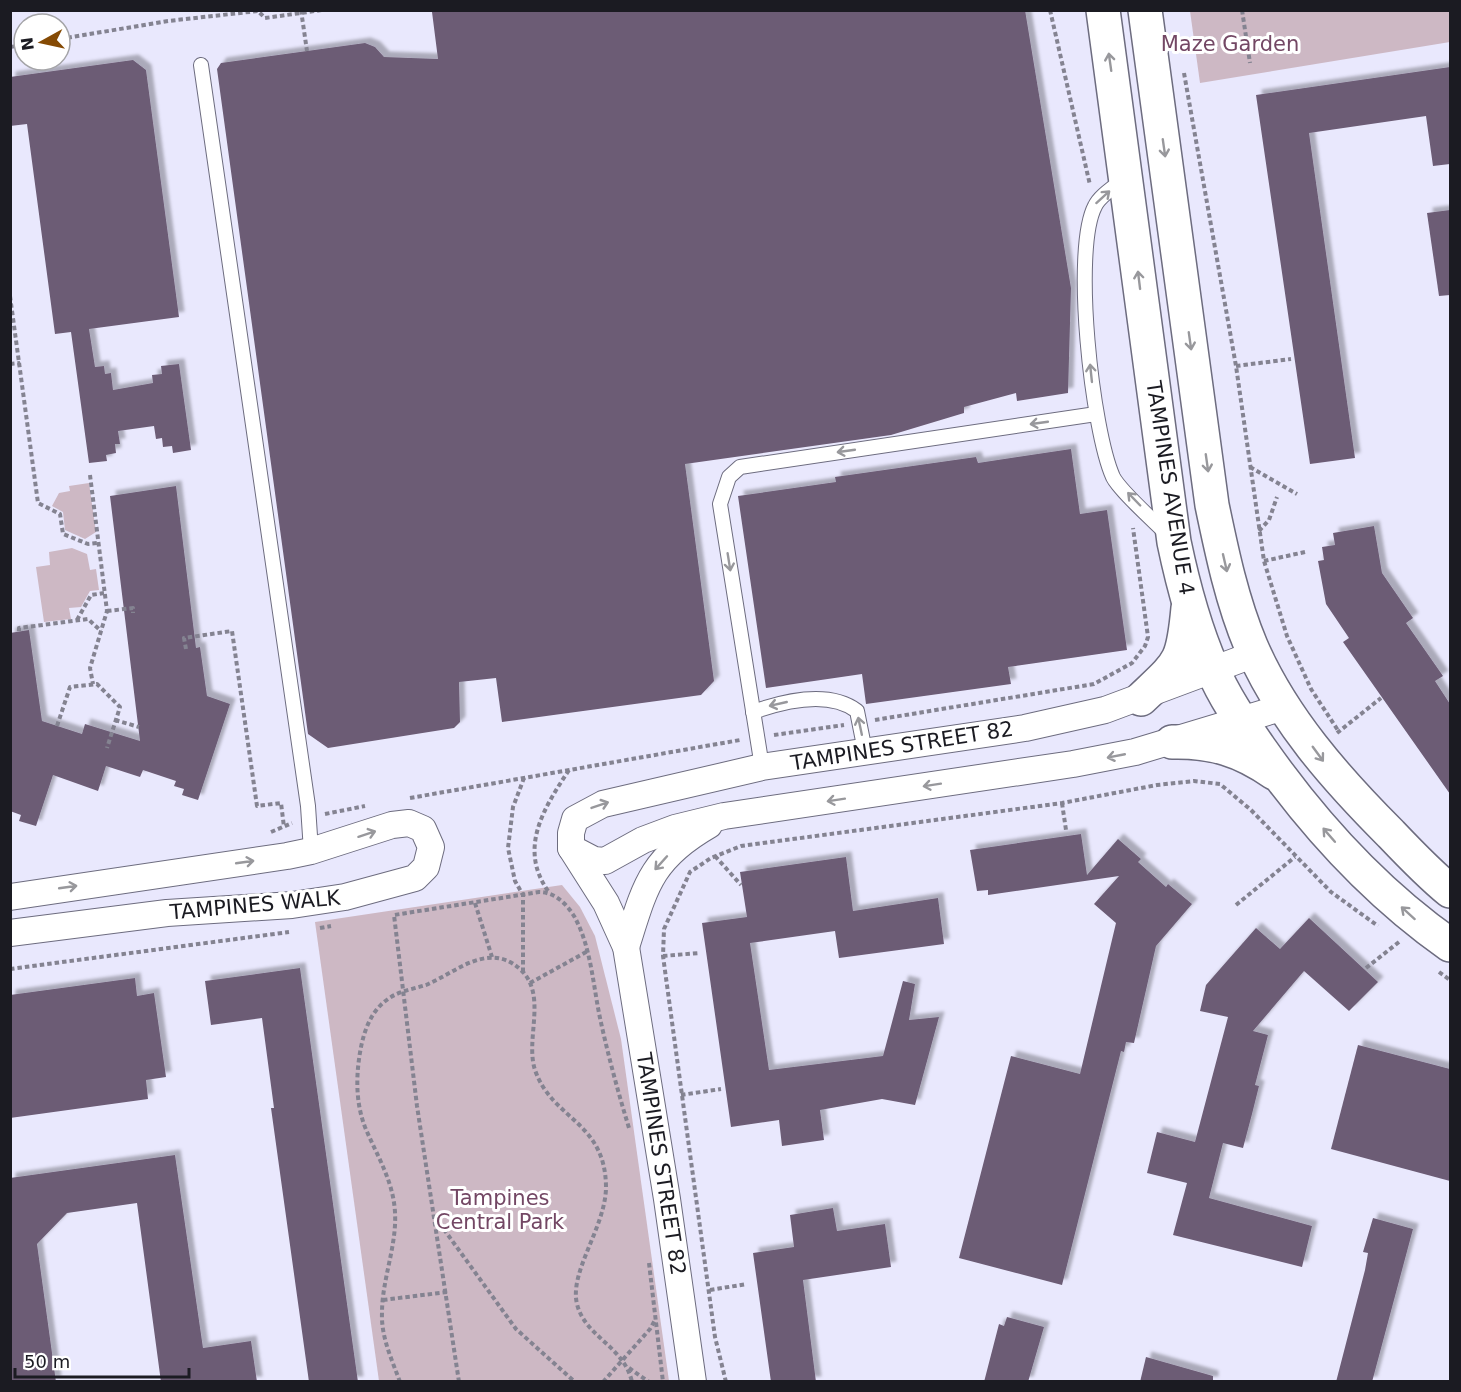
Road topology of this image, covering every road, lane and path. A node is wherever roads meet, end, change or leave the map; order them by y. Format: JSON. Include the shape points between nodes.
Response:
{"nodes":[{"id":1,"x":302,"y":10,"type":"edge"},
{"id":2,"x":322,"y":10,"type":"edge"},
{"id":3,"x":1050,"y":10,"type":"edge"},
{"id":4,"x":1102,"y":10,"type":"edge"},
{"id":5,"x":1145,"y":10,"type":"edge"},
{"id":6,"x":1242,"y":10,"type":"edge"},
{"id":7,"x":258,"y":11,"type":"edge"},
{"id":8,"x":72,"y":37,"type":"edge"},
{"id":9,"x":308,"y":51,"type":"dead end"},
{"id":10,"x":1250,"y":63,"type":"dead end"},
{"id":11,"x":201,"y":65,"type":"dead end"},
{"id":12,"x":1183,"y":68,"type":"dead end"},
{"id":13,"x":1126,"y":176,"type":"junction"},
{"id":14,"x":1095,"y":203,"type":"junction"},
{"id":15,"x":10,"y":296,"type":"edge"},
{"id":16,"x":1291,"y":358,"type":"dead end"},
{"id":17,"x":20,"y":363,"type":"junction"},
{"id":18,"x":10,"y":364,"type":"edge"},
{"id":19,"x":1236,"y":366,"type":"junction"},
{"id":20,"x":1096,"y":414,"type":"junction"},
{"id":21,"x":1250,"y":466,"type":"junction"},
{"id":22,"x":90,"y":475,"type":"dead end"},
{"id":23,"x":1129,"y":494,"type":"junction"},
{"id":24,"x":1297,"y":494,"type":"dead end"},
{"id":25,"x":1277,"y":497,"type":"dead end"},
{"id":26,"x":1259,"y":531,"type":"junction"},
{"id":27,"x":1174,"y":542,"type":"junction"},
{"id":28,"x":97,"y":543,"type":"junction"},
{"id":29,"x":1305,"y":552,"type":"dead end"},
{"id":30,"x":1264,"y":561,"type":"junction"},
{"id":31,"x":104,"y":593,"type":"junction"},
{"id":32,"x":1188,"y":604,"type":"junction"},
{"id":33,"x":107,"y":611,"type":"junction"},
{"id":34,"x":133,"y":613,"type":"dead end"},
{"id":35,"x":77,"y":620,"type":"junction"},
{"id":36,"x":19,"y":631,"type":"dead end"},
{"id":37,"x":101,"y":631,"type":"junction"},
{"id":38,"x":186,"y":649,"type":"dead end"},
{"id":39,"x":1255,"y":654,"type":"junction"},
{"id":40,"x":1213,"y":670,"type":"junction"},
{"id":41,"x":93,"y":684,"type":"junction"},
{"id":42,"x":1381,"y":698,"type":"dead end"},
{"id":43,"x":1141,"y":699,"type":"junction"},
{"id":44,"x":1284,"y":707,"type":"junction"},
{"id":45,"x":753,"y":712,"type":"junction"},
{"id":46,"x":116,"y":720,"type":"junction"},
{"id":47,"x":1241,"y":721,"type":"junction"},
{"id":48,"x":859,"y":723,"type":"junction"},
{"id":49,"x":57,"y":726,"type":"dead end"},
{"id":50,"x":139,"y":727,"type":"dead end"},
{"id":51,"x":758,"y":738,"type":"junction"},
{"id":52,"x":1333,"y":741,"type":"junction"},
{"id":53,"x":1172,"y":742,"type":"junction"},
{"id":54,"x":106,"y":748,"type":"dead end"},
{"id":55,"x":865,"y":751,"type":"junction"},
{"id":56,"x":762,"y":767,"type":"junction"},
{"id":57,"x":569,"y":769,"type":"junction"},
{"id":58,"x":524,"y":777,"type":"junction"},
{"id":59,"x":1282,"y":780,"type":"junction"},
{"id":60,"x":459,"y":788,"type":"dead end"},
{"id":61,"x":1062,"y":803,"type":"junction"},
{"id":62,"x":724,"y":816,"type":"junction"},
{"id":63,"x":284,"y":827,"type":"dead end"},
{"id":64,"x":1066,"y":830,"type":"dead end"},
{"id":65,"x":572,"y":848,"type":"junction"},
{"id":66,"x":311,"y":851,"type":"junction"},
{"id":67,"x":715,"y":856,"type":"junction"},
{"id":68,"x":1295,"y":857,"type":"junction"},
{"id":69,"x":741,"y":885,"type":"dead end"},
{"id":70,"x":1450,"y":891,"type":"edge"},
{"id":71,"x":548,"y":892,"type":"junction"},
{"id":72,"x":523,"y":895,"type":"junction"},
{"id":73,"x":10,"y":897,"type":"edge"},
{"id":74,"x":475,"y":903,"type":"junction"},
{"id":75,"x":1236,"y":905,"type":"dead end"},
{"id":76,"x":331,"y":926,"type":"dead end"},
{"id":77,"x":1379,"y":928,"type":"dead end"},
{"id":78,"x":309,"y":929,"type":"dead end"},
{"id":79,"x":297,"y":931,"type":"dead end"},
{"id":80,"x":10,"y":933,"type":"edge"},
{"id":81,"x":1389,"y":935,"type":"dead end"},
{"id":82,"x":1398,"y":942,"type":"junction"},
{"id":83,"x":626,"y":947,"type":"junction"},
{"id":84,"x":1407,"y":948,"type":"dead end"},
{"id":85,"x":588,"y":951,"type":"junction"},
{"id":86,"x":699,"y":952,"type":"dead end"},
{"id":87,"x":663,"y":956,"type":"junction"},
{"id":88,"x":1442,"y":956,"type":"edge"},
{"id":89,"x":492,"y":957,"type":"junction"},
{"id":90,"x":1366,"y":968,"type":"dead end"},
{"id":91,"x":10,"y":969,"type":"edge"},
{"id":92,"x":523,"y":973,"type":"junction"},
{"id":93,"x":1450,"y":980,"type":"edge"},
{"id":94,"x":530,"y":983,"type":"junction"},
{"id":95,"x":403,"y":991,"type":"junction"},
{"id":96,"x":721,"y":1089,"type":"dead end"},
{"id":97,"x":681,"y":1095,"type":"junction"},
{"id":98,"x":630,"y":1132,"type":"dead end"},
{"id":99,"x":433,"y":1214,"type":"junction"},
{"id":100,"x":648,"y":1252,"type":"dead end"},
{"id":101,"x":747,"y":1284,"type":"dead end"},
{"id":102,"x":710,"y":1290,"type":"junction"},
{"id":103,"x":447,"y":1292,"type":"junction"},
{"id":104,"x":383,"y":1300,"type":"junction"},
{"id":105,"x":656,"y":1319,"type":"junction"},
{"id":106,"x":622,"y":1358,"type":"junction"},
{"id":107,"x":629,"y":1368,"type":"junction"},
{"id":108,"x":400,"y":1382,"type":"edge"},
{"id":109,"x":459,"y":1382,"type":"edge"},
{"id":110,"x":575,"y":1382,"type":"edge"},
{"id":111,"x":603,"y":1382,"type":"edge"},
{"id":112,"x":632,"y":1382,"type":"edge"},
{"id":113,"x":650,"y":1382,"type":"edge"},
{"id":114,"x":663,"y":1382,"type":"edge"},
{"id":115,"x":693,"y":1382,"type":"edge"},
{"id":116,"x":726,"y":1382,"type":"edge"}],
"edges":[{"from":1,"to":9,"type":"path","bridge":true},
{"from":2,"to":7,"type":"path","via":[[265,18]]},
{"from":3,"to":14,"type":"path"},
{"from":13,"to":4,"type":"main road","name":"TAMPINES AVENUE 4","one_way":true},
{"from":5,"to":39,"type":"main road","name":"TAMPINES AVENUE 4","one_way":true,"via":[[1212,505],[1229,582]]},
{"from":6,"to":10,"type":"path"},
{"from":7,"to":8,"type":"path"},
{"from":11,"to":66,"type":"lane","via":[[310,816]]},
{"from":12,"to":19,"type":"path"},
{"from":14,"to":13,"type":"lane","one_way":true},
{"from":27,"to":13,"type":"main road","name":"TAMPINES AVENUE 4","one_way":true},
{"from":20,"to":14,"type":"lane","one_way":true,"via":[[1090,371],[1085,249]]},
{"from":15,"to":17,"type":"path"},
{"from":16,"to":19,"type":"path"},
{"from":17,"to":18,"type":"path"},
{"from":17,"to":28,"type":"path","via":[[38,503],[60,514],[63,534],[88,544]]},
{"from":19,"to":21,"type":"path"},
{"from":20,"to":23,"type":"lane","via":[[1114,480]]},
{"from":20,"to":45,"type":"lane","one_way":true,"via":[[740,467],[729,477],[720,504]]},
{"from":21,"to":24,"type":"path"},
{"from":21,"to":26,"type":"path"},
{"from":22,"to":28,"type":"path","via":[[100,538]]},
{"from":27,"to":23,"type":"lane","one_way":true},
{"from":23,"to":48,"type":"path","via":[[1148,637],[1132,663],[1094,684]]},
{"from":25,"to":26,"type":"path","via":[[1274,510]]},
{"from":26,"to":30,"type":"path"},
{"from":27,"to":32,"type":"main road","name":"TAMPINES AVENUE 4"},
{"from":28,"to":31,"type":"path"},
{"from":29,"to":30,"type":"path"},
{"from":30,"to":52,"type":"path","via":[[1287,636]]},
{"from":31,"to":33,"type":"path"},
{"from":31,"to":35,"type":"path","via":[[91,596]]},
{"from":32,"to":40,"type":"main road","name":"TAMPINES AVENUE 4"},
{"from":32,"to":43,"type":"main road","via":[[1182,653],[1174,668]]},
{"from":33,"to":34,"type":"path","via":[[133,608]]},
{"from":33,"to":37,"type":"path"},
{"from":35,"to":36,"type":"path"},
{"from":35,"to":37,"type":"path","via":[[88,619]]},
{"from":37,"to":41,"type":"path","via":[[90,668]]},
{"from":38,"to":63,"type":"path","via":[[184,638],[232,631],[257,806],[280,802]]},
{"from":39,"to":40,"type":"street","name":"TAMPINES STREET 82"},
{"from":39,"to":44,"type":"main road","name":"TAMPINES AVENUE 4"},
{"from":40,"to":43,"type":"street","name":"TAMPINES STREET 82"},
{"from":40,"to":47,"type":"main road","name":"TAMPINES AVENUE 4"},
{"from":41,"to":46,"type":"path","via":[[98,684],[120,707]]},
{"from":41,"to":49,"type":"path","via":[[70,687]]},
{"from":42,"to":52,"type":"path"},
{"from":43,"to":55,"type":"street","name":"TAMPINES STREET 82","via":[[1025,728]]},
{"from":44,"to":47,"type":"street","name":"TAMPINES STREET 82"},
{"from":44,"to":52,"type":"main road","name":"TAMPINES AVENUE 4"},
{"from":48,"to":45,"type":"lane","one_way":true,"via":[[857,711],[848,704],[826,700],[780,703]]},
{"from":45,"to":51,"type":"lane"},
{"from":46,"to":50,"type":"path"},
{"from":46,"to":54,"type":"path"},
{"from":47,"to":53,"type":"street","name":"TAMPINES STREET 82"},
{"from":47,"to":59,"type":"main road","name":"TAMPINES AVENUE 4"},
{"from":48,"to":51,"type":"path"},
{"from":55,"to":48,"type":"lane","one_way":true},
{"from":51,"to":56,"type":"lane"},
{"from":51,"to":57,"type":"path"},
{"from":52,"to":70,"type":"main road","name":"TAMPINES AVENUE 4","one_way":true,"via":[[1366,809]]},
{"from":53,"to":59,"type":"main road","via":[[1200,741],[1224,747],[1254,759]]},
{"from":53,"to":62,"type":"street","name":"TAMPINES STREET 82","one_way":true,"via":[[1073,764]]},
{"from":55,"to":56,"type":"street","name":"TAMPINES STREET 82"},
{"from":65,"to":56,"type":"street","name":"TAMPINES STREET 82","one_way":true,"via":[[575,819],[586,810]]},
{"from":57,"to":58,"type":"path"},
{"from":57,"to":71,"type":"path","via":[[541,816],[535,834],[533,854]]},
{"from":58,"to":60,"type":"path"},
{"from":58,"to":72,"type":"path","via":[[513,807],[508,848],[515,881]]},
{"from":88,"to":59,"type":"main road","name":"TAMPINES AVENUE 4","one_way":true,"via":[[1420,923],[1369,878]]},
{"from":61,"to":64,"type":"path"},
{"from":61,"to":67,"type":"path","via":[[741,846]]},
{"from":61,"to":68,"type":"path","via":[[1194,781],[1220,784]]},
{"from":62,"to":65,"type":"street","name":"TAMPINES STREET 82","via":[[643,840],[605,861],[594,860]]},
{"from":62,"to":83,"type":"street","name":"TAMPINES STREET 82","one_way":true,"via":[[694,833],[650,876]]},
{"from":65,"to":83,"type":"street","name":"TAMPINES STREET 82","via":[[606,903]]},
{"from":73,"to":66,"type":"street","name":"TAMPINES WALK","one_way":true},
{"from":66,"to":80,"type":"street","name":"TAMPINES WALK","one_way":true,"via":[[409,823],[423,829],[431,847],[426,867],[415,878],[345,897],[292,906],[167,913]]},
{"from":67,"to":69,"type":"path"},
{"from":67,"to":87,"type":"path","via":[[690,872],[664,929]]},
{"from":68,"to":75,"type":"path"},
{"from":68,"to":77,"type":"path","via":[[1331,892]]},
{"from":71,"to":72,"type":"path"},
{"from":71,"to":85,"type":"path","via":[[560,899],[575,917]]},
{"from":72,"to":74,"type":"path"},
{"from":72,"to":92,"type":"path"},
{"from":74,"to":89,"type":"path"},
{"from":74,"to":95,"type":"path","via":[[394,915]]},
{"from":76,"to":78,"type":"path"},
{"from":79,"to":91,"type":"path"},
{"from":81,"to":82,"type":"path"},
{"from":82,"to":84,"type":"path"},
{"from":82,"to":90,"type":"path"},
{"from":83,"to":115,"type":"street","name":"TAMPINES STREET 82"},
{"from":85,"to":94,"type":"path"},
{"from":85,"to":98,"type":"path","via":[[610,1065]]},
{"from":86,"to":87,"type":"path"},
{"from":87,"to":97,"type":"path"},
{"from":88,"to":93,"type":"path"},
{"from":89,"to":92,"type":"path","via":[[508,961]]},
{"from":89,"to":95,"type":"path","via":[[473,960],[428,984]]},
{"from":92,"to":94,"type":"path"},
{"from":94,"to":106,"type":"path","via":[[535,1068],[549,1094],[591,1136],[604,1165],[605,1206],[579,1273],[576,1303],[590,1327]]},
{"from":95,"to":99,"type":"path"},
{"from":95,"to":104,"type":"path","via":[[382,1004],[371,1018],[362,1042],[357,1077],[365,1126],[394,1196],[396,1227]]},
{"from":96,"to":97,"type":"path"},
{"from":97,"to":102,"type":"path"},
{"from":99,"to":103,"type":"path"},
{"from":99,"to":110,"type":"path","via":[[516,1329]]},
{"from":100,"to":105,"type":"path"},
{"from":101,"to":102,"type":"path"},
{"from":102,"to":116,"type":"path"},
{"from":103,"to":104,"type":"path"},
{"from":103,"to":109,"type":"path"},
{"from":104,"to":108,"type":"path","via":[[383,1331]]},
{"from":105,"to":106,"type":"path"},
{"from":105,"to":114,"type":"path"},
{"from":106,"to":107,"type":"path"},
{"from":106,"to":111,"type":"path"},
{"from":107,"to":112,"type":"path"},
{"from":107,"to":113,"type":"path"}]}
